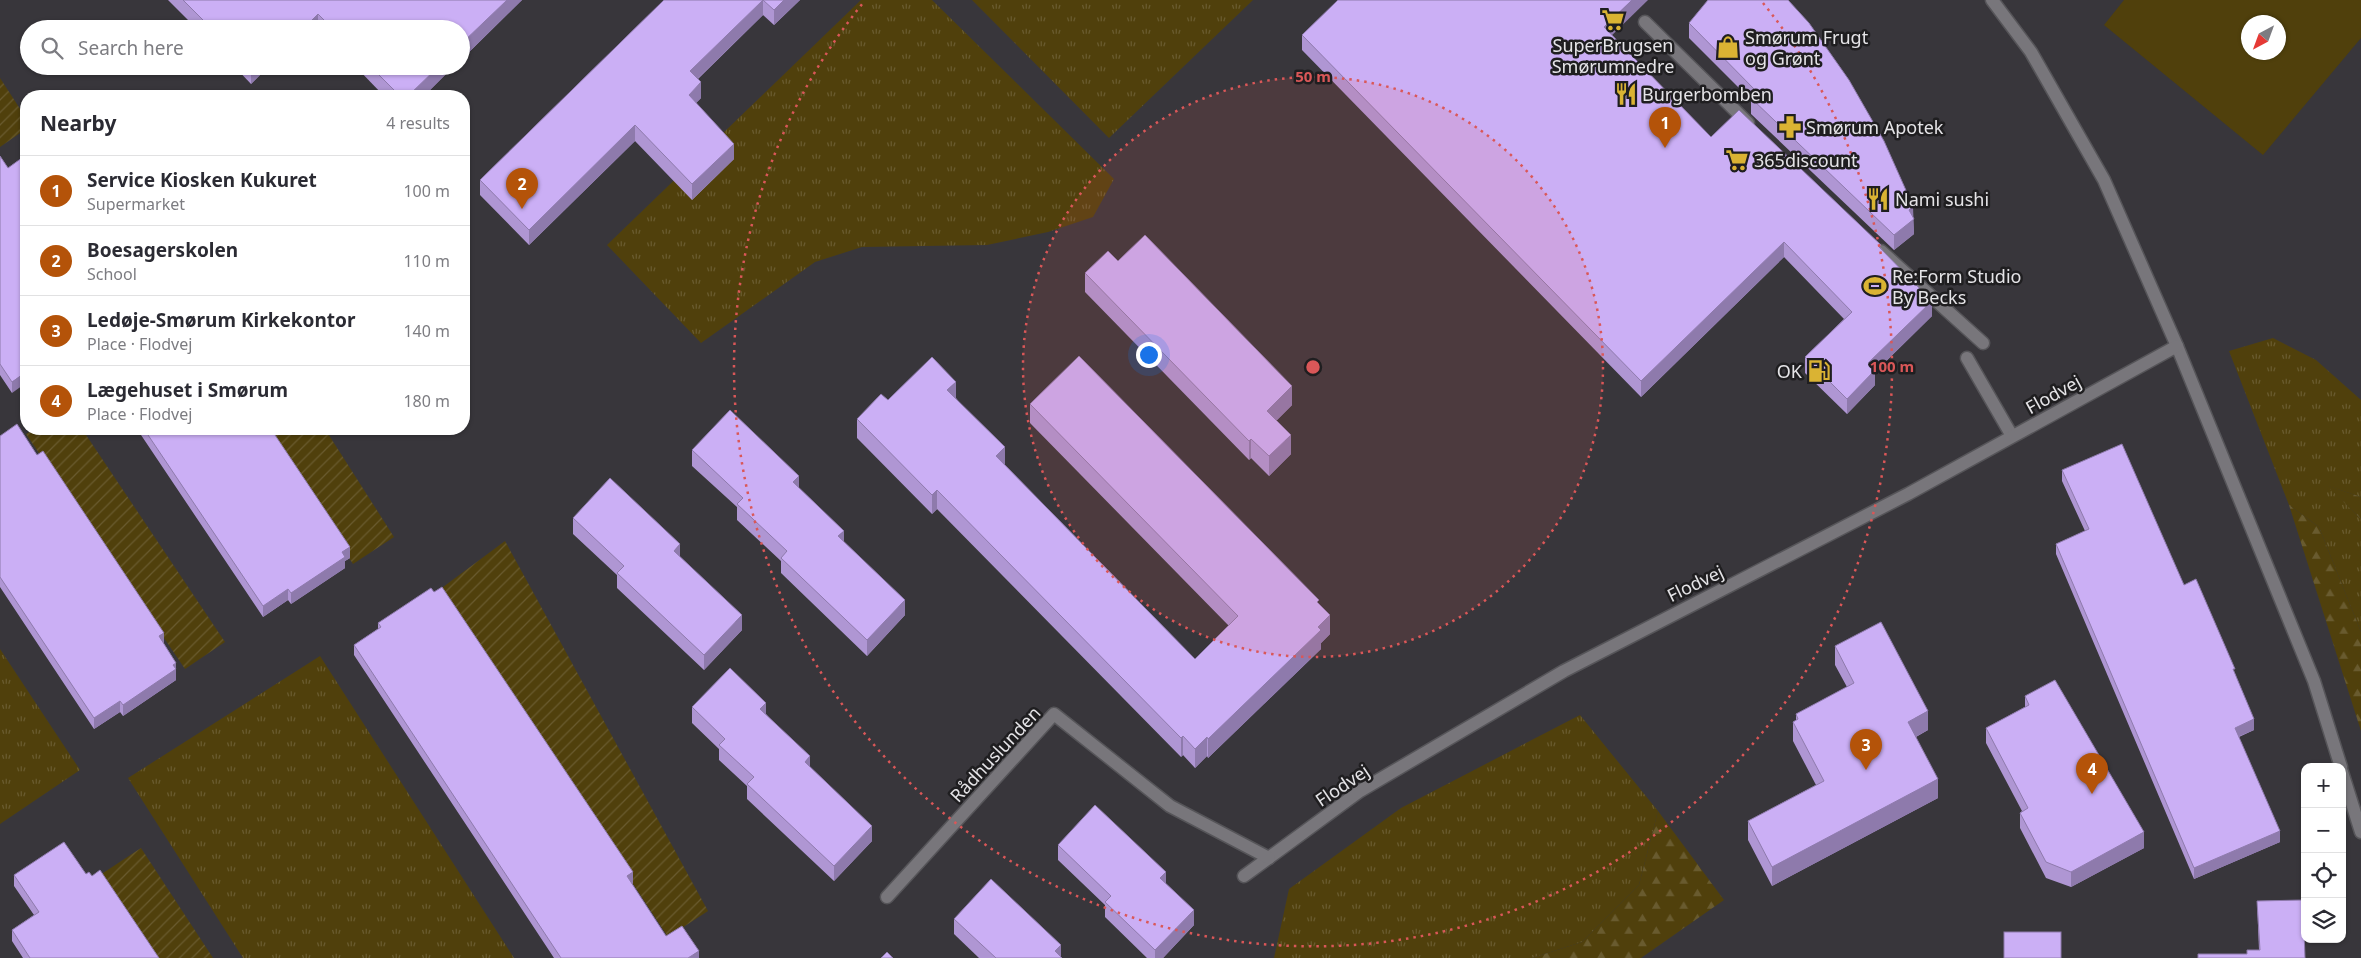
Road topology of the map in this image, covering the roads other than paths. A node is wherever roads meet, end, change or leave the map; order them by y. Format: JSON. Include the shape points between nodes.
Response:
{"nodes":[{"id":1,"x":1992,"y":0,"type":"edge"},
{"id":2,"x":1644,"y":22,"type":"dead end"},
{"id":3,"x":1758,"y":133,"type":"edge"},
{"id":4,"x":1873,"y":243,"type":"edge"},
{"id":5,"x":1983,"y":343,"type":"dead end"},
{"id":6,"x":2177,"y":346,"type":"junction"},
{"id":7,"x":1967,"y":358,"type":"dead end"},
{"id":8,"x":2012,"y":436,"type":"junction"},
{"id":9,"x":2339,"y":763,"type":"edge"},
{"id":10,"x":2346,"y":785,"type":"edge"},
{"id":11,"x":2361,"y":832,"type":"edge"},
{"id":12,"x":1269,"y":858,"type":"junction"},
{"id":13,"x":1244,"y":876,"type":"dead end"},
{"id":14,"x":887,"y":897,"type":"dead end"}],
"edges":[{"from":1,"to":6,"type":"street","via":[[2031,52],[2104,180]]},
{"from":2,"to":3,"type":"street"},
{"from":4,"to":5,"type":"street"},
{"from":6,"to":8,"type":"street","name":"Flodvej"},
{"from":6,"to":9,"type":"street","via":[[2314,681]]},
{"from":7,"to":8,"type":"street"},
{"from":8,"to":12,"type":"street","name":"Flodvej","via":[[1899,499],[1564,671],[1360,791]]},
{"from":10,"to":11,"type":"street"},
{"from":12,"to":13,"type":"street","name":"Flodvej"},
{"from":12,"to":14,"type":"street","name":"Rådhuslunden","via":[[1170,806],[1054,714]]}]}
